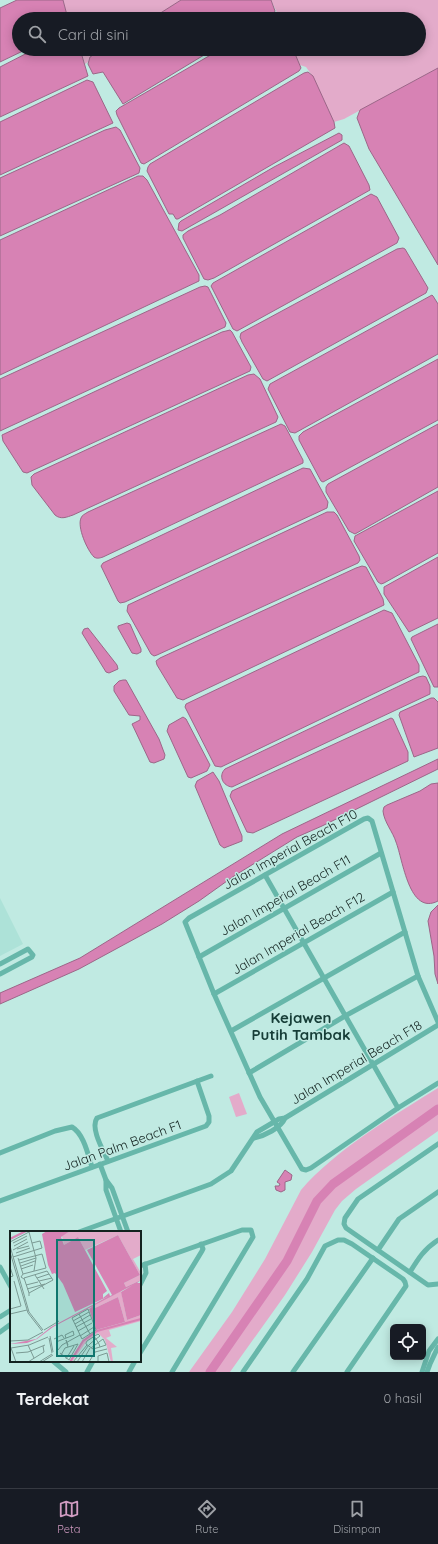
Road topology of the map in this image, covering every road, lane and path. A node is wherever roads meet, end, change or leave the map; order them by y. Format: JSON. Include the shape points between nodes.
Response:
{"nodes":[{"id":1,"x":381,"y":853,"type":"junction"},
{"id":2,"x":265,"y":875,"type":"junction"},
{"id":3,"x":392,"y":892,"type":"junction"},
{"id":4,"x":284,"y":908,"type":"junction"},
{"id":5,"x":405,"y":932,"type":"junction"},
{"id":6,"x":303,"y":943,"type":"junction"},
{"id":7,"x":199,"y":956,"type":"junction"},
{"id":8,"x":0,"y":964,"type":"edge"},
{"id":9,"x":0,"y":974,"type":"edge"},
{"id":10,"x":418,"y":976,"type":"junction"},
{"id":11,"x":324,"y":979,"type":"junction"},
{"id":12,"x":214,"y":994,"type":"junction"},
{"id":13,"x":345,"y":1016,"type":"junction"},
{"id":14,"x":438,"y":1022,"type":"edge"},
{"id":15,"x":438,"y":1025,"type":"edge"},
{"id":16,"x":231,"y":1032,"type":"junction"},
{"id":17,"x":373,"y":1065,"type":"junction"},
{"id":18,"x":249,"y":1073,"type":"junction"},
{"id":19,"x":211,"y":1076,"type":"dead end"},
{"id":20,"x":197,"y":1081,"type":"junction"},
{"id":21,"x":438,"y":1083,"type":"edge"},
{"id":22,"x":398,"y":1108,"type":"junction"},
{"id":23,"x":285,"y":1118,"type":"junction"},
{"id":24,"x":274,"y":1121,"type":"junction"},
{"id":25,"x":278,"y":1127,"type":"junction"},
{"id":26,"x":254,"y":1138,"type":"junction"},
{"id":27,"x":438,"y":1144,"type":"edge"},
{"id":28,"x":0,"y":1153,"type":"edge"},
{"id":29,"x":108,"y":1161,"type":"junction"},
{"id":30,"x":100,"y":1164,"type":"junction"},
{"id":31,"x":92,"y":1167,"type":"junction"},
{"id":32,"x":106,"y":1180,"type":"junction"},
{"id":33,"x":438,"y":1192,"type":"edge"},
{"id":34,"x":0,"y":1201,"type":"edge"},
{"id":35,"x":122,"y":1216,"type":"junction"},
{"id":36,"x":116,"y":1218,"type":"junction"},
{"id":37,"x":82,"y":1231,"type":"edge"},
{"id":38,"x":121,"y":1231,"type":"edge"},
{"id":39,"x":128,"y":1231,"type":"edge"},
{"id":40,"x":438,"y":1240,"type":"edge"},
{"id":41,"x":201,"y":1244,"type":"junction"},
{"id":42,"x":378,"y":1250,"type":"junction"},
{"id":43,"x":373,"y":1258,"type":"junction"},
{"id":44,"x":142,"y":1265,"type":"edge"},
{"id":45,"x":0,"y":1267,"type":"edge"},
{"id":46,"x":410,"y":1272,"type":"junction"},
{"id":47,"x":141,"y":1282,"type":"edge"},
{"id":48,"x":438,"y":1284,"type":"edge"},
{"id":49,"x":10,"y":1285,"type":"edge"},
{"id":50,"x":10,"y":1311,"type":"edge"},
{"id":51,"x":0,"y":1317,"type":"edge"},
{"id":52,"x":10,"y":1325,"type":"edge"},
{"id":53,"x":0,"y":1332,"type":"edge"},
{"id":54,"x":438,"y":1339,"type":"edge"},
{"id":55,"x":438,"y":1347,"type":"edge"},
{"id":56,"x":141,"y":1351,"type":"edge"},
{"id":57,"x":54,"y":1362,"type":"edge"},
{"id":58,"x":92,"y":1362,"type":"edge"},
{"id":59,"x":134,"y":1362,"type":"edge"},
{"id":60,"x":66,"y":1372,"type":"edge"},
{"id":61,"x":87,"y":1372,"type":"edge"},
{"id":62,"x":129,"y":1372,"type":"edge"},
{"id":63,"x":172,"y":1372,"type":"edge"},
{"id":64,"x":243,"y":1372,"type":"edge"},
{"id":65,"x":293,"y":1372,"type":"edge"},
{"id":66,"x":347,"y":1372,"type":"edge"},
{"id":67,"x":422,"y":1372,"type":"edge"},
{"id":68,"x":427,"y":1372,"type":"edge"}],
"edges":[{"from":1,"to":2,"type":"street","name":"Jalan Imperial Beach F10","via":[[372,821],[366,818]]},
{"from":1,"to":3,"type":"street","name":"Jalan Imperial Beach F10"},
{"from":1,"to":4,"type":"street","name":"Jalan Imperial Beach F11"},
{"from":2,"to":4,"type":"street"},
{"from":2,"to":7,"type":"street","name":"Jalan Imperial Beach F10","via":[[185,922]]},
{"from":3,"to":5,"type":"street","name":"Jalan Imperial Beach F10"},
{"from":3,"to":6,"type":"street","name":"Jalan Imperial Beach F12"},
{"from":4,"to":6,"type":"street"},
{"from":4,"to":7,"type":"street","name":"Jalan Imperial Beach F11"},
{"from":5,"to":10,"type":"street","name":"Jalan Imperial Beach F10"},
{"from":5,"to":11,"type":"street"},
{"from":6,"to":11,"type":"street"},
{"from":6,"to":12,"type":"street","name":"Jalan Imperial Beach F12"},
{"from":7,"to":12,"type":"street"},
{"from":8,"to":9,"type":"street","via":[[28,949],[33,955]]},
{"from":10,"to":13,"type":"street"},
{"from":10,"to":14,"type":"street","name":"Jalan Imperial Beach F10"},
{"from":11,"to":13,"type":"street"},
{"from":11,"to":16,"type":"street"},
{"from":12,"to":16,"type":"street"},
{"from":13,"to":17,"type":"street"},
{"from":13,"to":18,"type":"street"},
{"from":15,"to":17,"type":"street","name":"Jalan Imperial Beach F18"},
{"from":16,"to":18,"type":"street"},
{"from":17,"to":22,"type":"street"},
{"from":17,"to":23,"type":"street","name":"Jalan Imperial Beach F18"},
{"from":18,"to":24,"type":"street"},
{"from":19,"to":20,"type":"street"},
{"from":20,"to":29,"type":"street","name":"Jalan Palm Beach F1","via":[[210,1119],[206,1126]]},
{"from":20,"to":29,"type":"street","via":[[98,1118],[94,1128]]},
{"from":21,"to":22,"type":"street"},
{"from":22,"to":25,"type":"street","via":[[306,1170],[302,1169]]},
{"from":23,"to":24,"type":"street"},
{"from":23,"to":25,"type":"street","via":[[283,1124]]},
{"from":24,"to":25,"type":"street"},
{"from":24,"to":26,"type":"street","via":[[256,1132]]},
{"from":25,"to":26,"type":"street"},
{"from":26,"to":35,"type":"street","via":[[236,1164],[222,1178]]},
{"from":27,"to":42,"type":"street","via":[[358,1199],[345,1218],[346,1228]]},
{"from":28,"to":31,"type":"street","via":[[55,1131],[72,1127],[81,1136]]},
{"from":29,"to":30,"type":"street","name":"Jalan Palm Beach F1"},
{"from":30,"to":31,"type":"street","name":"Jalan Palm Beach F1"},
{"from":30,"to":32,"type":"street"},
{"from":31,"to":34,"type":"street","name":"Jalan Palm Beach F1"},
{"from":32,"to":35,"type":"street","via":[[112,1188]]},
{"from":32,"to":36,"type":"street","via":[[106,1190]]},
{"from":33,"to":42,"type":"street","via":[[399,1220]]},
{"from":35,"to":36,"type":"street"},
{"from":35,"to":39,"type":"street"},
{"from":36,"to":37,"type":"street"},
{"from":36,"to":38,"type":"street"},
{"from":40,"to":46,"type":"street","via":[[420,1256]]},
{"from":41,"to":44,"type":"street"},
{"from":41,"to":56,"type":"street","via":[[202,1251]]},
{"from":41,"to":63,"type":"street","via":[[242,1230],[251,1230],[253,1233],[253,1237]]},
{"from":42,"to":46,"type":"street"},
{"from":43,"to":64,"type":"street","via":[[344,1240],[324,1246],[307,1279]]},
{"from":43,"to":65,"type":"street"},
{"from":43,"to":66,"type":"street","via":[[403,1279],[406,1286]]},
{"from":44,"to":47,"type":"street","via":[[146,1273]]},
{"from":45,"to":49,"type":"street"},
{"from":46,"to":48,"type":"street","via":[[428,1284]]},
{"from":50,"to":51,"type":"street"},
{"from":52,"to":53,"type":"street"},
{"from":54,"to":67,"type":"street","via":[[429,1351]]},
{"from":55,"to":68,"type":"street"},
{"from":57,"to":60,"type":"street"},
{"from":58,"to":61,"type":"street"},
{"from":59,"to":62,"type":"street"}]}
